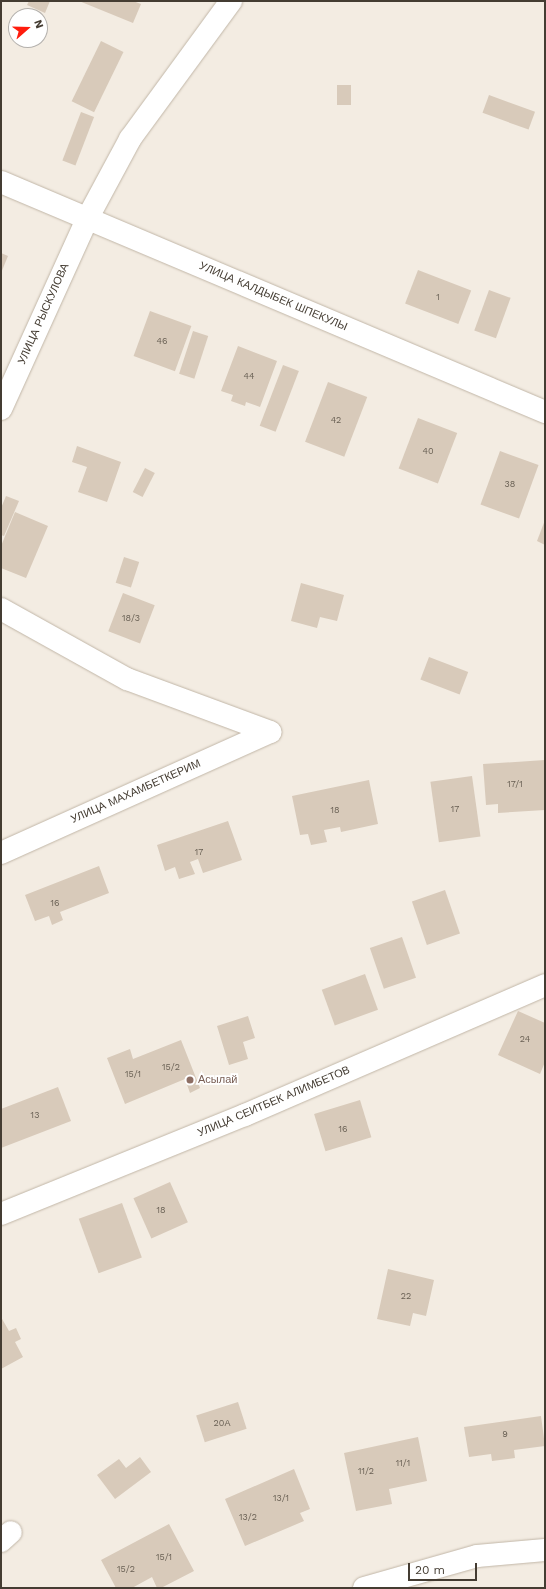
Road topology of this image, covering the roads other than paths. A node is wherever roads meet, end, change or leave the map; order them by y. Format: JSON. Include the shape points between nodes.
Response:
{"nodes":[{"id":1,"x":231,"y":1,"type":"edge"},
{"id":2,"x":1,"y":182,"type":"edge"},
{"id":3,"x":87,"y":219,"type":"junction"},
{"id":4,"x":1,"y":409,"type":"edge"},
{"id":5,"x":545,"y":412,"type":"edge"},
{"id":6,"x":1,"y":609,"type":"edge"},
{"id":7,"x":1,"y":853,"type":"edge"},
{"id":8,"x":545,"y":985,"type":"edge"},
{"id":9,"x":1,"y":1214,"type":"edge"},
{"id":10,"x":545,"y":1550,"type":"edge"},
{"id":11,"x":364,"y":1588,"type":"edge"}],
"edges":[{"from":1,"to":3,"type":"street","name":"УЛИЦА РЫСКУЛОВА","via":[[130,139]]},
{"from":2,"to":3,"type":"street","name":"УЛИЦА КАЛДЫБЕК ШПЕКУЛЫ"},
{"from":3,"to":4,"type":"street","name":"УЛИЦА РЫСКУЛОВА"},
{"from":3,"to":5,"type":"street","name":"УЛИЦА КАЛДЫБЕК ШПЕКУЛЫ"},
{"from":6,"to":7,"type":"street","name":"УЛИЦА МАХАМБЕТКЕРИМ","via":[[127,679],[270,732]]},
{"from":8,"to":9,"type":"street","name":"УЛИЦА СЕИТБЕК АЛИМБЕТОВ","via":[[245,1115]]},
{"from":10,"to":11,"type":"street","via":[[477,1556]]}]}
